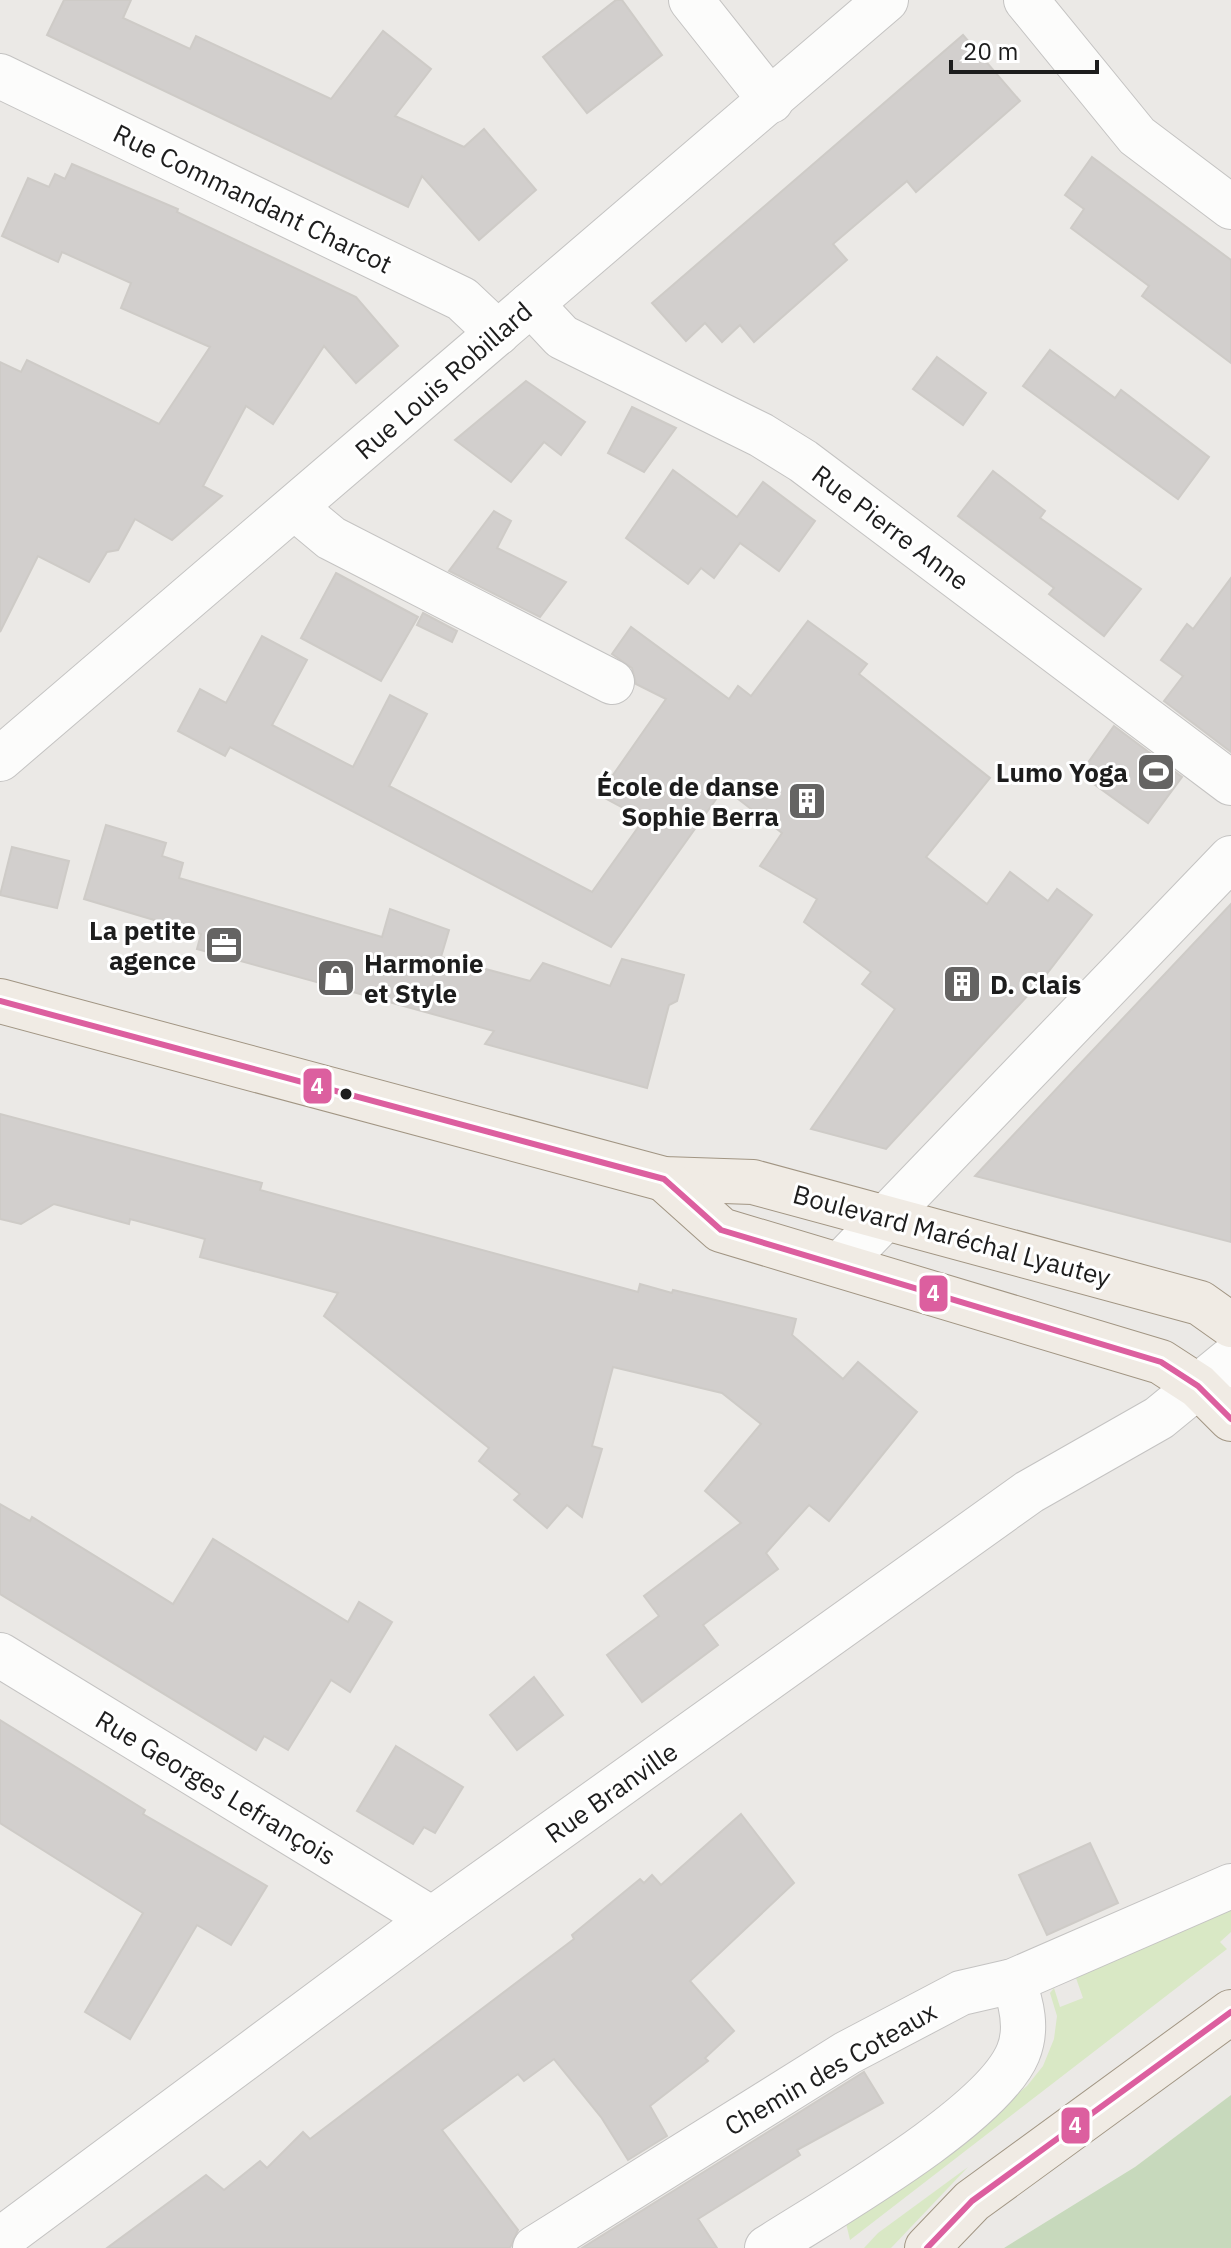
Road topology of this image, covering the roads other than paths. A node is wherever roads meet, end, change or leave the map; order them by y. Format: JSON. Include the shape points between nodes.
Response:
{"nodes":[{"id":1,"x":691,"y":0,"type":"edge"},
{"id":2,"x":886,"y":0,"type":"edge"},
{"id":3,"x":1026,"y":0,"type":"edge"},
{"id":4,"x":0,"y":76,"type":"edge"},
{"id":5,"x":771,"y":101,"type":"junction"},
{"id":6,"x":1231,"y":207,"type":"edge"},
{"id":7,"x":531,"y":304,"type":"junction"},
{"id":8,"x":498,"y":333,"type":"junction"},
{"id":9,"x":295,"y":508,"type":"junction"},
{"id":10,"x":612,"y":682,"type":"dead end"},
{"id":11,"x":0,"y":759,"type":"edge"},
{"id":12,"x":1231,"y":783,"type":"edge"},
{"id":13,"x":1231,"y":858,"type":"edge"},
{"id":14,"x":0,"y":1001,"type":"edge"},
{"id":15,"x":664,"y":1179,"type":"junction"},
{"id":16,"x":888,"y":1218,"type":"junction"},
{"id":17,"x":840,"y":1265,"type":"junction"},
{"id":18,"x":1231,"y":1325,"type":"edge"},
{"id":19,"x":1231,"y":1359,"type":"edge"},
{"id":20,"x":1198,"y":1386,"type":"junction"},
{"id":21,"x":1231,"y":1419,"type":"edge"},
{"id":22,"x":0,"y":1655,"type":"edge"},
{"id":23,"x":1231,"y":1886,"type":"edge"},
{"id":24,"x":432,"y":1919,"type":"junction"},
{"id":25,"x":1013,"y":1981,"type":"junction"},
{"id":26,"x":1231,"y":2012,"type":"edge"},
{"id":27,"x":0,"y":2240,"type":"edge"},
{"id":28,"x":535,"y":2248,"type":"edge"},
{"id":29,"x":767,"y":2248,"type":"edge"},
{"id":30,"x":927,"y":2248,"type":"edge"}],
"edges":[{"from":1,"to":5,"type":"street"},
{"from":2,"to":5,"type":"street","name":"Rue Louis Robillard"},
{"from":3,"to":6,"type":"street","via":[[1137,136]]},
{"from":4,"to":8,"type":"street","name":"Rue Commandant Charcot","via":[[462,299]]},
{"from":5,"to":7,"type":"street","name":"Rue Louis Robillard"},
{"from":7,"to":8,"type":"street","name":"Rue Louis Robillard"},
{"from":7,"to":12,"type":"street","name":"Rue Pierre Anne","via":[[562,337],[803,461]]},
{"from":8,"to":9,"type":"street","name":"Rue Louis Robillard"},
{"from":9,"to":10,"type":"street","via":[[331,538]]},
{"from":9,"to":11,"type":"street","name":"Rue Louis Robillard"},
{"from":13,"to":16,"type":"street"},
{"from":14,"to":15,"type":"main road","name":"Boulevard Maréchal Lyautey"},
{"from":15,"to":16,"type":"main road","name":"Boulevard Maréchal Lyautey","via":[[753,1182]]},
{"from":15,"to":17,"type":"main road","name":"Boulevard Maréchal Lyautey","via":[[721,1230]]},
{"from":16,"to":17,"type":"street"},
{"from":16,"to":18,"type":"main road","name":"Boulevard Maréchal Lyautey","via":[[1200,1303]]},
{"from":17,"to":20,"type":"main road","name":"Boulevard Maréchal Lyautey","via":[[1122,1348],[1161,1362]]},
{"from":19,"to":20,"type":"street","name":"Rue Branville"},
{"from":20,"to":21,"type":"main road","name":"Boulevard Maréchal Lyautey"},
{"from":20,"to":24,"type":"street","name":"Rue Branville","via":[[1159,1418],[1029,1492]]},
{"from":22,"to":24,"type":"street","name":"Rue Georges Lefrançois"},
{"from":23,"to":25,"type":"street","name":"Chemin des Coteaux"},
{"from":24,"to":27,"type":"street","name":"Rue Branville"},
{"from":25,"to":28,"type":"street","name":"Chemin des Coteaux","via":[[961,1993],[847,2053]]},
{"from":25,"to":29,"type":"street","via":[[1023,2036],[1000,2083],[960,2119]]},
{"from":26,"to":30,"type":"main road","via":[[972,2201]]}]}
